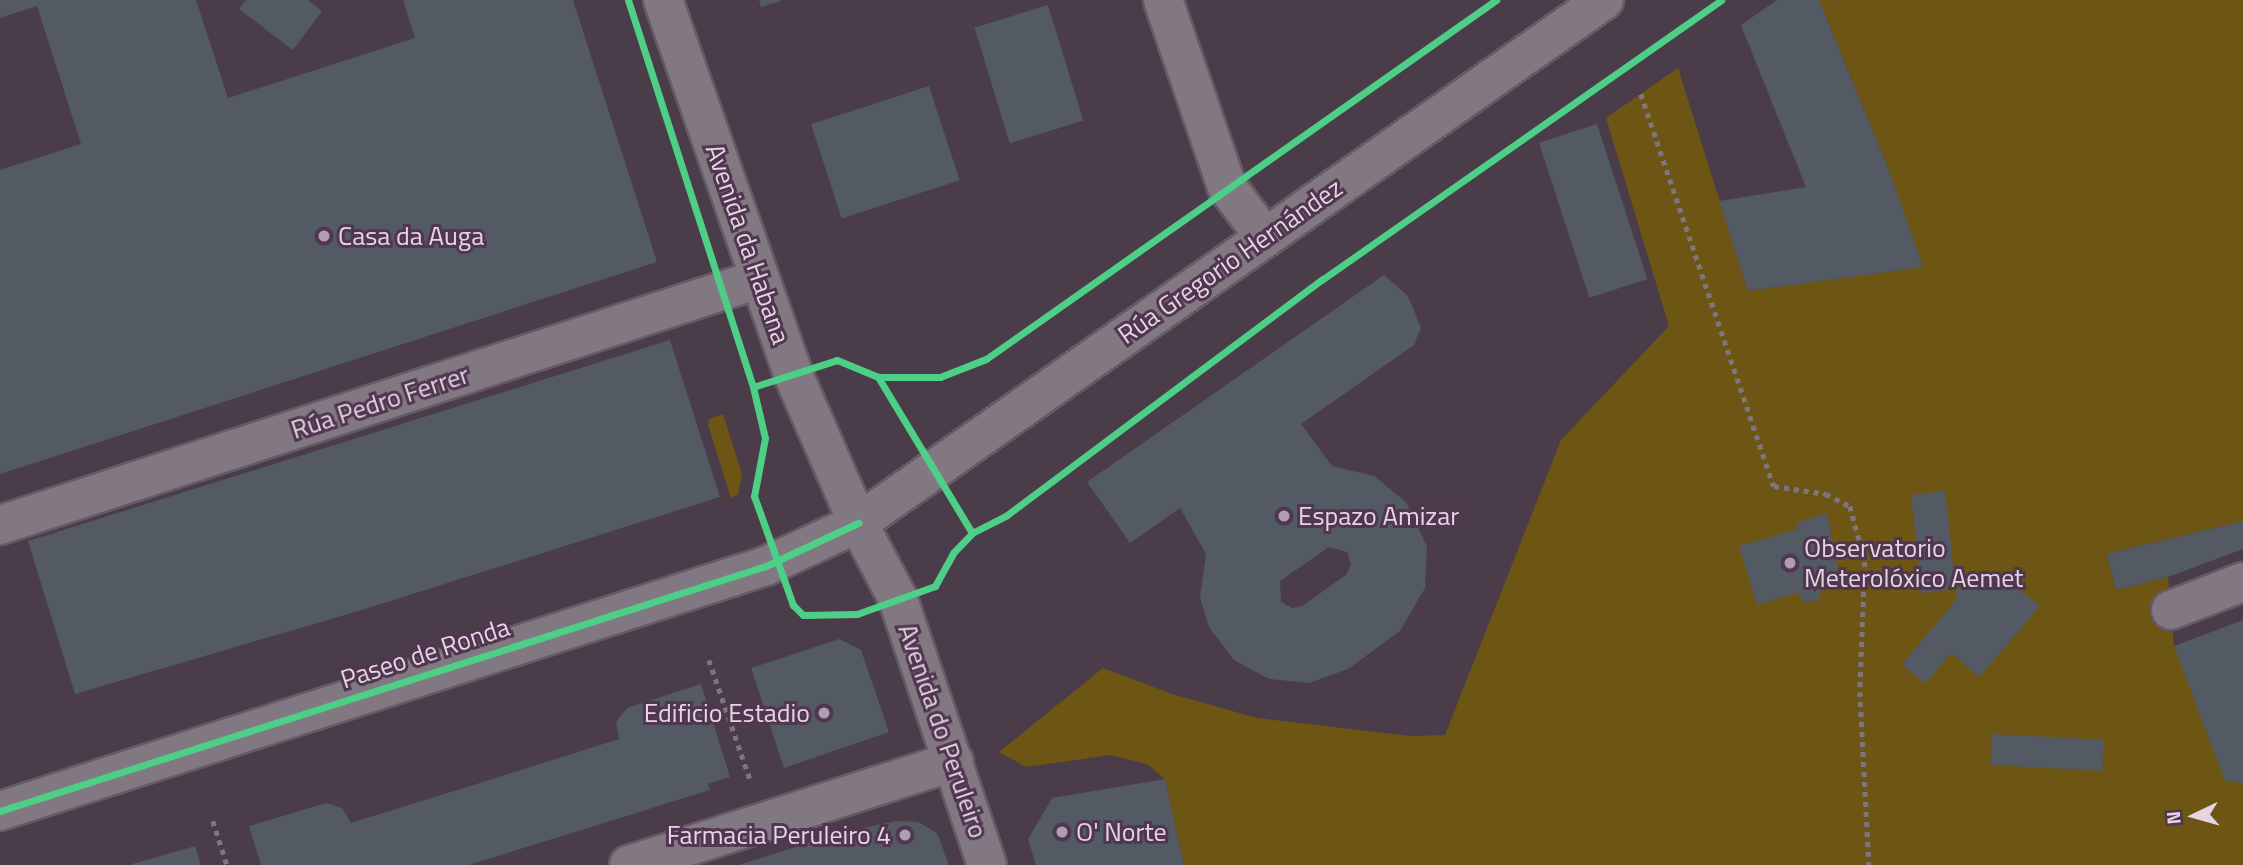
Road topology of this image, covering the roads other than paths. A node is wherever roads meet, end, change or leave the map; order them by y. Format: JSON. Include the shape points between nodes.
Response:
{"nodes":[{"id":1,"x":663,"y":0,"type":"edge"},
{"id":2,"x":1163,"y":0,"type":"edge"},
{"id":3,"x":1604,"y":0,"type":"edge"},
{"id":4,"x":1264,"y":236,"type":"junction"},
{"id":5,"x":759,"y":279,"type":"junction"},
{"id":6,"x":858,"y":523,"type":"junction"},
{"id":7,"x":0,"y":525,"type":"edge"},
{"id":8,"x":2243,"y":582,"type":"edge"},
{"id":9,"x":2171,"y":610,"type":"dead end"},
{"id":10,"x":954,"y":761,"type":"junction"},
{"id":11,"x":0,"y":811,"type":"edge"},
{"id":12,"x":629,"y":865,"type":"edge"},
{"id":13,"x":987,"y":865,"type":"edge"}],
"edges":[{"from":1,"to":5,"type":"street","name":"Avenida da Habana"},
{"from":2,"to":4,"type":"street","via":[[1227,187]]},
{"from":3,"to":4,"type":"street","name":"Rúa Gregorio Hernández"},
{"from":4,"to":6,"type":"street","name":"Rúa Gregorio Hernández"},
{"from":5,"to":6,"type":"street","name":"Avenida da Habana","via":[[804,401]]},
{"from":5,"to":7,"type":"street","name":"Rúa Pedro Ferrer"},
{"from":6,"to":10,"type":"street","name":"Avenida do Peruleiro","via":[[898,599]]},
{"from":6,"to":11,"type":"street","name":"Paseo de Ronda","via":[[766,566]]},
{"from":8,"to":9,"type":"street"},
{"from":10,"to":12,"type":"street"},
{"from":10,"to":13,"type":"street","name":"Avenida do Peruleiro"}]}
